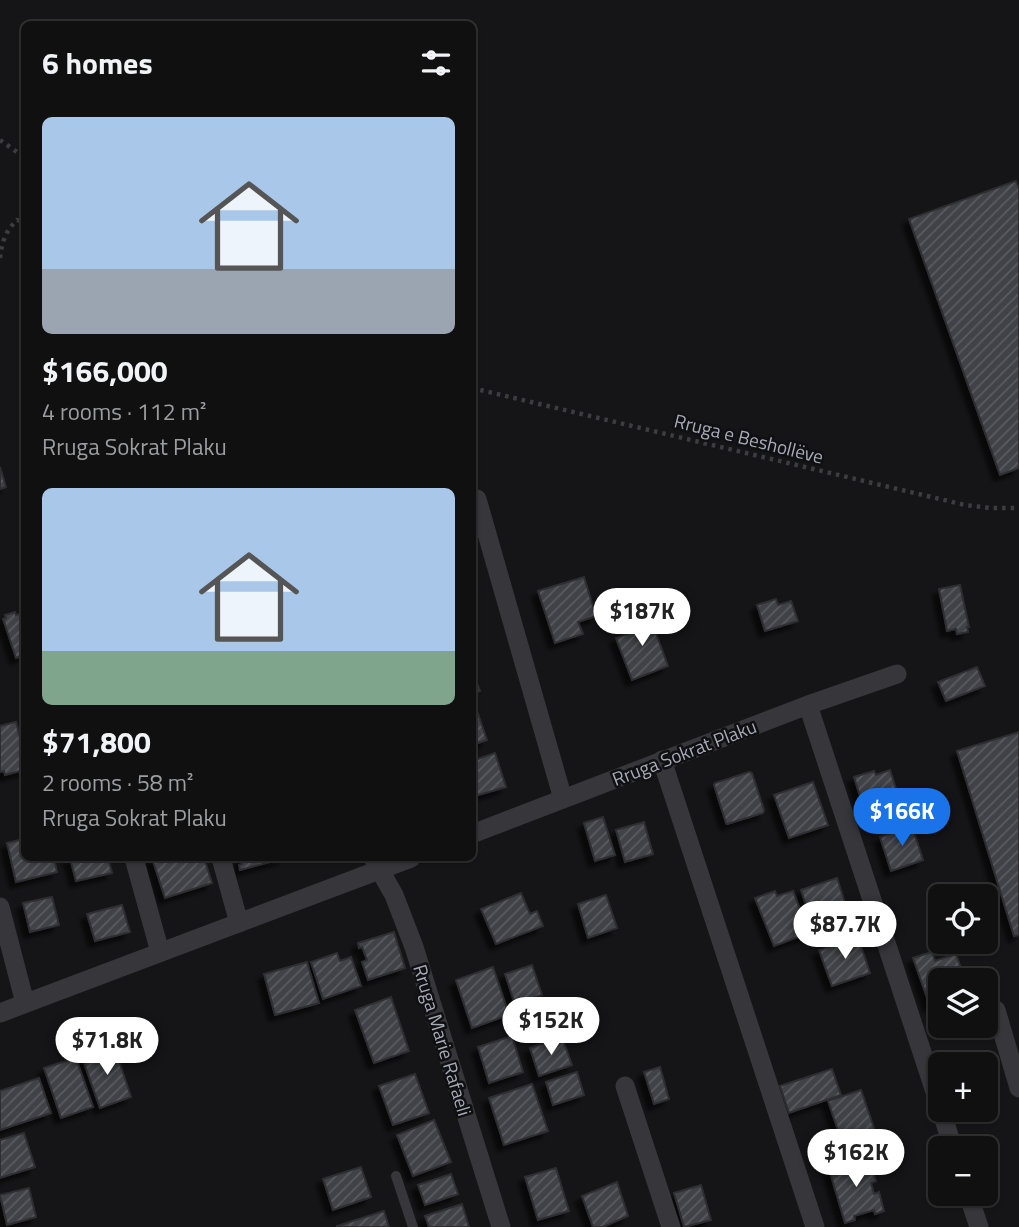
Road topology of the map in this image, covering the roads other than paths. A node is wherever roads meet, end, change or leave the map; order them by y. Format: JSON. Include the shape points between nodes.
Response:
{"nodes":[{"id":1,"x":477,"y":499,"type":"dead end"},
{"id":2,"x":897,"y":674,"type":"dead end"},
{"id":3,"x":808,"y":705,"type":"junction"},
{"id":4,"x":662,"y":760,"type":"junction"},
{"id":5,"x":563,"y":799,"type":"junction"},
{"id":6,"x":476,"y":832,"type":"edge"},
{"id":7,"x":135,"y":861,"type":"edge"},
{"id":8,"x":222,"y":861,"type":"edge"},
{"id":9,"x":377,"y":863,"type":"edge"},
{"id":10,"x":0,"y":907,"type":"edge"},
{"id":11,"x":239,"y":923,"type":"junction"},
{"id":12,"x":160,"y":952,"type":"junction"},
{"id":13,"x":25,"y":1003,"type":"junction"},
{"id":14,"x":0,"y":1013,"type":"edge"},
{"id":15,"x":998,"y":1017,"type":"edge"},
{"id":16,"x":928,"y":1071,"type":"edge"},
{"id":17,"x":625,"y":1086,"type":"dead end"},
{"id":18,"x":1019,"y":1088,"type":"edge"},
{"id":19,"x":396,"y":1177,"type":"dead end"},
{"id":20,"x":972,"y":1206,"type":"edge"},
{"id":21,"x":413,"y":1227,"type":"edge"},
{"id":22,"x":501,"y":1227,"type":"edge"},
{"id":23,"x":671,"y":1227,"type":"edge"},
{"id":24,"x":816,"y":1227,"type":"edge"},
{"id":25,"x":979,"y":1227,"type":"edge"}],
"edges":[{"from":1,"to":5,"type":"street"},
{"from":2,"to":3,"type":"street","name":"Rruga Sokrat Plaku"},
{"from":3,"to":4,"type":"street","name":"Rruga Sokrat Plaku"},
{"from":3,"to":16,"type":"street"},
{"from":4,"to":5,"type":"street","name":"Rruga Sokrat Plaku"},
{"from":4,"to":24,"type":"street"},
{"from":5,"to":6,"type":"street","name":"Rruga Sokrat Plaku"},
{"from":7,"to":12,"type":"street"},
{"from":8,"to":11,"type":"street"},
{"from":9,"to":11,"type":"street"},
{"from":9,"to":22,"type":"street","name":"Rruga Marie Rafaeli","via":[[414,947]]},
{"from":10,"to":13,"type":"street"},
{"from":11,"to":12,"type":"street"},
{"from":12,"to":13,"type":"street"},
{"from":13,"to":14,"type":"street"},
{"from":15,"to":18,"type":"street"},
{"from":17,"to":23,"type":"street"},
{"from":19,"to":21,"type":"lane"},
{"from":20,"to":25,"type":"street"}]}
